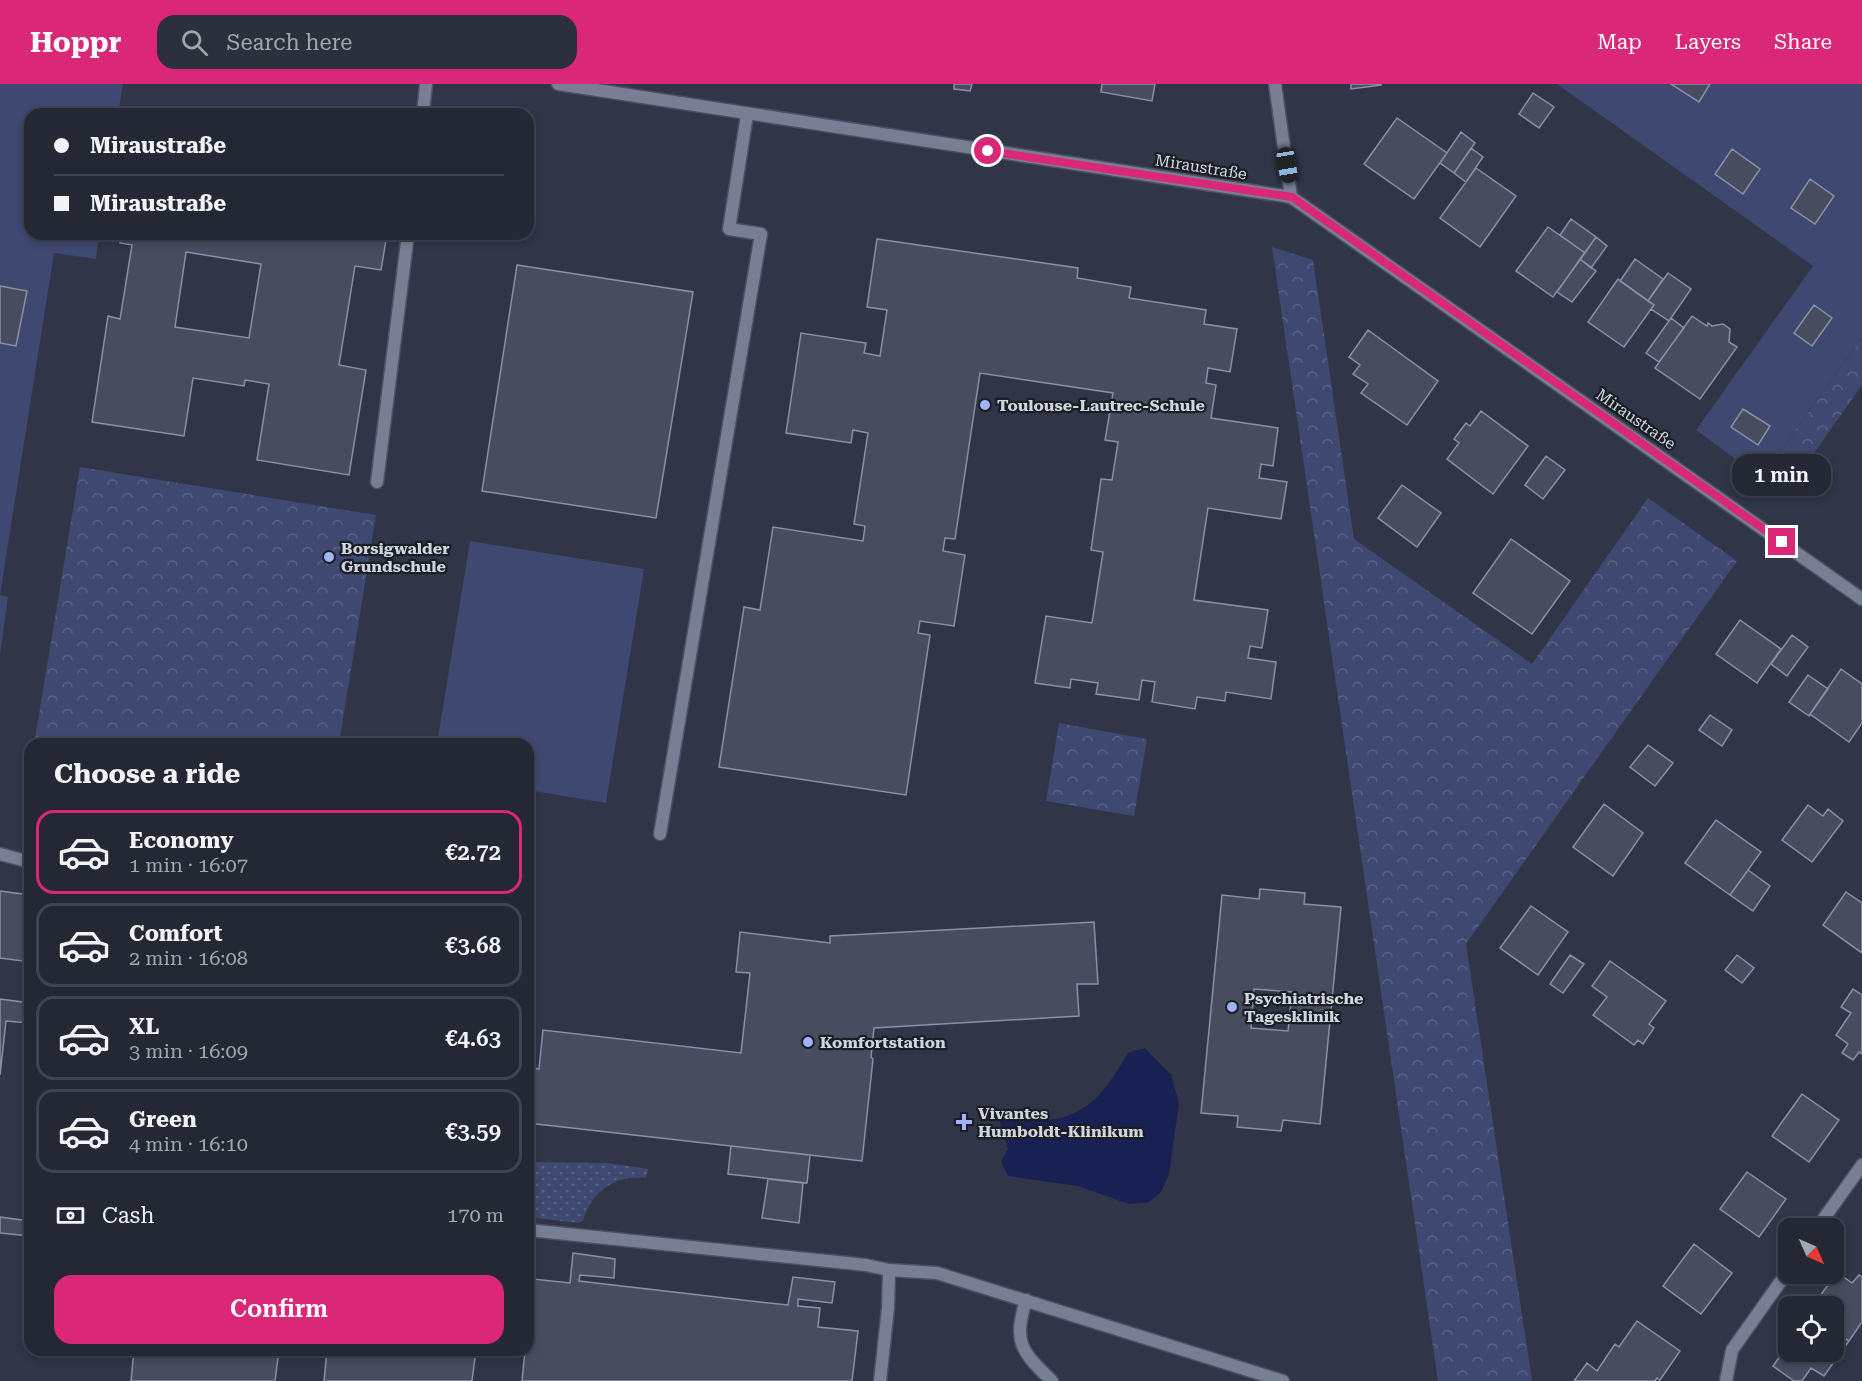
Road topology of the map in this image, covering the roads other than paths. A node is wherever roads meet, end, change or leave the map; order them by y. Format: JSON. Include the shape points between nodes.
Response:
{"nodes":[{"id":1,"x":426,"y":84,"type":"edge"},
{"id":2,"x":558,"y":84,"type":"edge"},
{"id":3,"x":1275,"y":84,"type":"edge"},
{"id":4,"x":424,"y":108,"type":"edge"},
{"id":5,"x":747,"y":115,"type":"junction"},
{"id":6,"x":1292,"y":197,"type":"junction"},
{"id":7,"x":407,"y":240,"type":"edge"},
{"id":8,"x":377,"y":482,"type":"dead end"},
{"id":9,"x":1862,"y":598,"type":"edge"},
{"id":10,"x":660,"y":834,"type":"dead end"},
{"id":11,"x":0,"y":854,"type":"edge"},
{"id":12,"x":24,"y":860,"type":"edge"},
{"id":13,"x":1862,"y":1165,"type":"edge"},
{"id":14,"x":1824,"y":1218,"type":"edge"},
{"id":15,"x":534,"y":1231,"type":"edge"},
{"id":16,"x":889,"y":1270,"type":"junction"},
{"id":17,"x":1778,"y":1284,"type":"edge"},
{"id":18,"x":1026,"y":1300,"type":"junction"},
{"id":19,"x":879,"y":1381,"type":"edge"},
{"id":20,"x":1052,"y":1381,"type":"edge"},
{"id":21,"x":1284,"y":1381,"type":"edge"},
{"id":22,"x":1726,"y":1381,"type":"edge"}],
"edges":[{"from":1,"to":4,"type":"street"},
{"from":2,"to":5,"type":"street","name":"Miraustraße"},
{"from":3,"to":6,"type":"street"},
{"from":5,"to":6,"type":"street","name":"Miraustraße"},
{"from":5,"to":10,"type":"street","via":[[729,229],[761,234]]},
{"from":6,"to":9,"type":"street","name":"Miraustraße"},
{"from":7,"to":8,"type":"street"},
{"from":11,"to":12,"type":"street"},
{"from":13,"to":14,"type":"street"},
{"from":15,"to":16,"type":"street"},
{"from":16,"to":18,"type":"street","via":[[937,1273]]},
{"from":16,"to":19,"type":"street"},
{"from":17,"to":22,"type":"street","via":[[1732,1350]]},
{"from":18,"to":20,"type":"street","via":[[1019,1321],[1019,1340],[1030,1360]]},
{"from":18,"to":21,"type":"street"}]}
